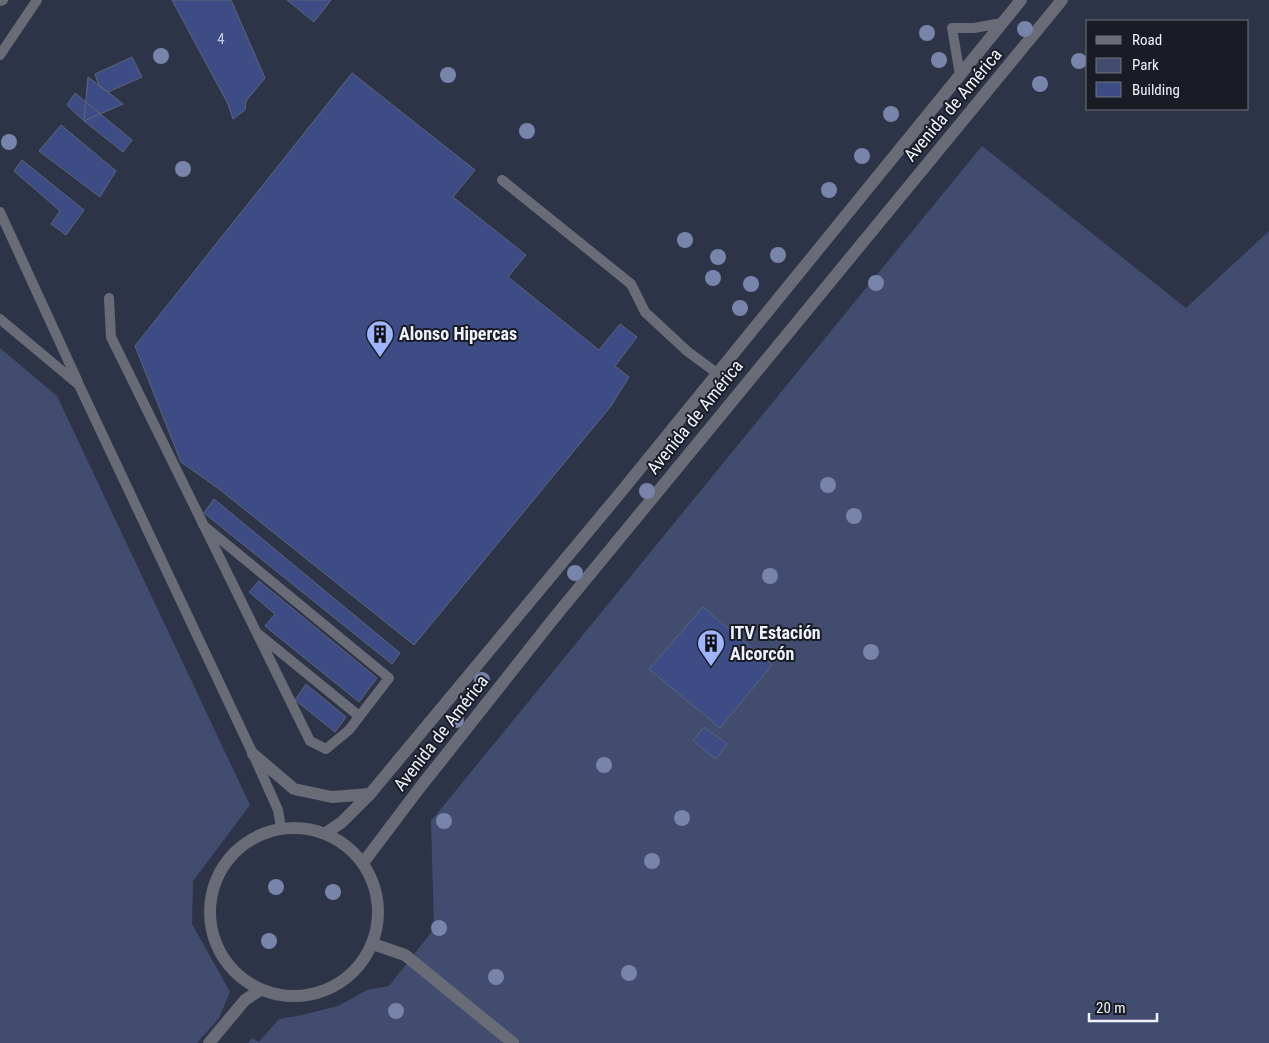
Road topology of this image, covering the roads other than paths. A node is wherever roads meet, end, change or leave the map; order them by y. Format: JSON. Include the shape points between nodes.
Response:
{"nodes":[{"id":1,"x":37,"y":0,"type":"edge"},
{"id":2,"x":1021,"y":0,"type":"edge"},
{"id":3,"x":1062,"y":0,"type":"edge"},
{"id":4,"x":1002,"y":23,"type":"junction"},
{"id":5,"x":0,"y":55,"type":"edge"},
{"id":6,"x":960,"y":75,"type":"junction"},
{"id":7,"x":502,"y":180,"type":"dead end"},
{"id":8,"x":0,"y":212,"type":"edge"},
{"id":9,"x":109,"y":298,"type":"dead end"},
{"id":10,"x":0,"y":319,"type":"edge"},
{"id":11,"x":718,"y":374,"type":"junction"},
{"id":12,"x":80,"y":385,"type":"junction"},
{"id":13,"x":203,"y":525,"type":"junction"},
{"id":14,"x":254,"y":631,"type":"junction"},
{"id":15,"x":360,"y":716,"type":"junction"},
{"id":16,"x":253,"y":754,"type":"junction"},
{"id":17,"x":370,"y":794,"type":"junction"},
{"id":18,"x":281,"y":828,"type":"junction"},
{"id":19,"x":326,"y":833,"type":"junction"},
{"id":20,"x":363,"y":863,"type":"junction"},
{"id":21,"x":373,"y":944,"type":"junction"},
{"id":22,"x":260,"y":990,"type":"junction"},
{"id":23,"x":209,"y":1043,"type":"edge"},
{"id":24,"x":513,"y":1043,"type":"edge"}],
"edges":[{"from":1,"to":5,"type":"lane"},
{"from":2,"to":4,"type":"street","name":"Avenida de América"},
{"from":3,"to":20,"type":"street","name":"Avenida de América","via":[[554,618]]},
{"from":4,"to":6,"type":"street","name":"Avenida de América"},
{"from":4,"to":6,"type":"lane","via":[[952,28]]},
{"from":6,"to":11,"type":"street","name":"Avenida de América"},
{"from":7,"to":11,"type":"lane","via":[[630,284],[645,312],[687,351]]},
{"from":8,"to":12,"type":"lane"},
{"from":9,"to":13,"type":"lane","via":[[111,337]]},
{"from":10,"to":12,"type":"lane"},
{"from":11,"to":17,"type":"street","name":"Avenida de América"},
{"from":12,"to":16,"type":"lane"},
{"from":13,"to":14,"type":"lane"},
{"from":13,"to":15,"type":"lane","via":[[389,678]]},
{"from":14,"to":15,"type":"lane"},
{"from":14,"to":15,"type":"lane","via":[[310,741],[326,749]]},
{"from":16,"to":17,"type":"street","via":[[294,790],[332,797]]},
{"from":16,"to":18,"type":"lane","via":[[278,810]]},
{"from":17,"to":19,"type":"street","name":"Avenida de América"},
{"from":18,"to":19,"type":"street","via":[[304,828]]},
{"from":18,"to":22,"type":"street","via":[[256,836],[233,853],[218,875],[210,902],[211,929],[220,955],[237,976]]},
{"from":19,"to":20,"type":"street","via":[[347,846]]},
{"from":20,"to":21,"type":"street","via":[[376,888],[379,916]]},
{"from":21,"to":22,"type":"street","via":[[359,966],[338,984],[314,995],[287,997]]},
{"from":21,"to":24,"type":"street","via":[[405,955]]},
{"from":22,"to":23,"type":"street","via":[[245,1000]]}]}
